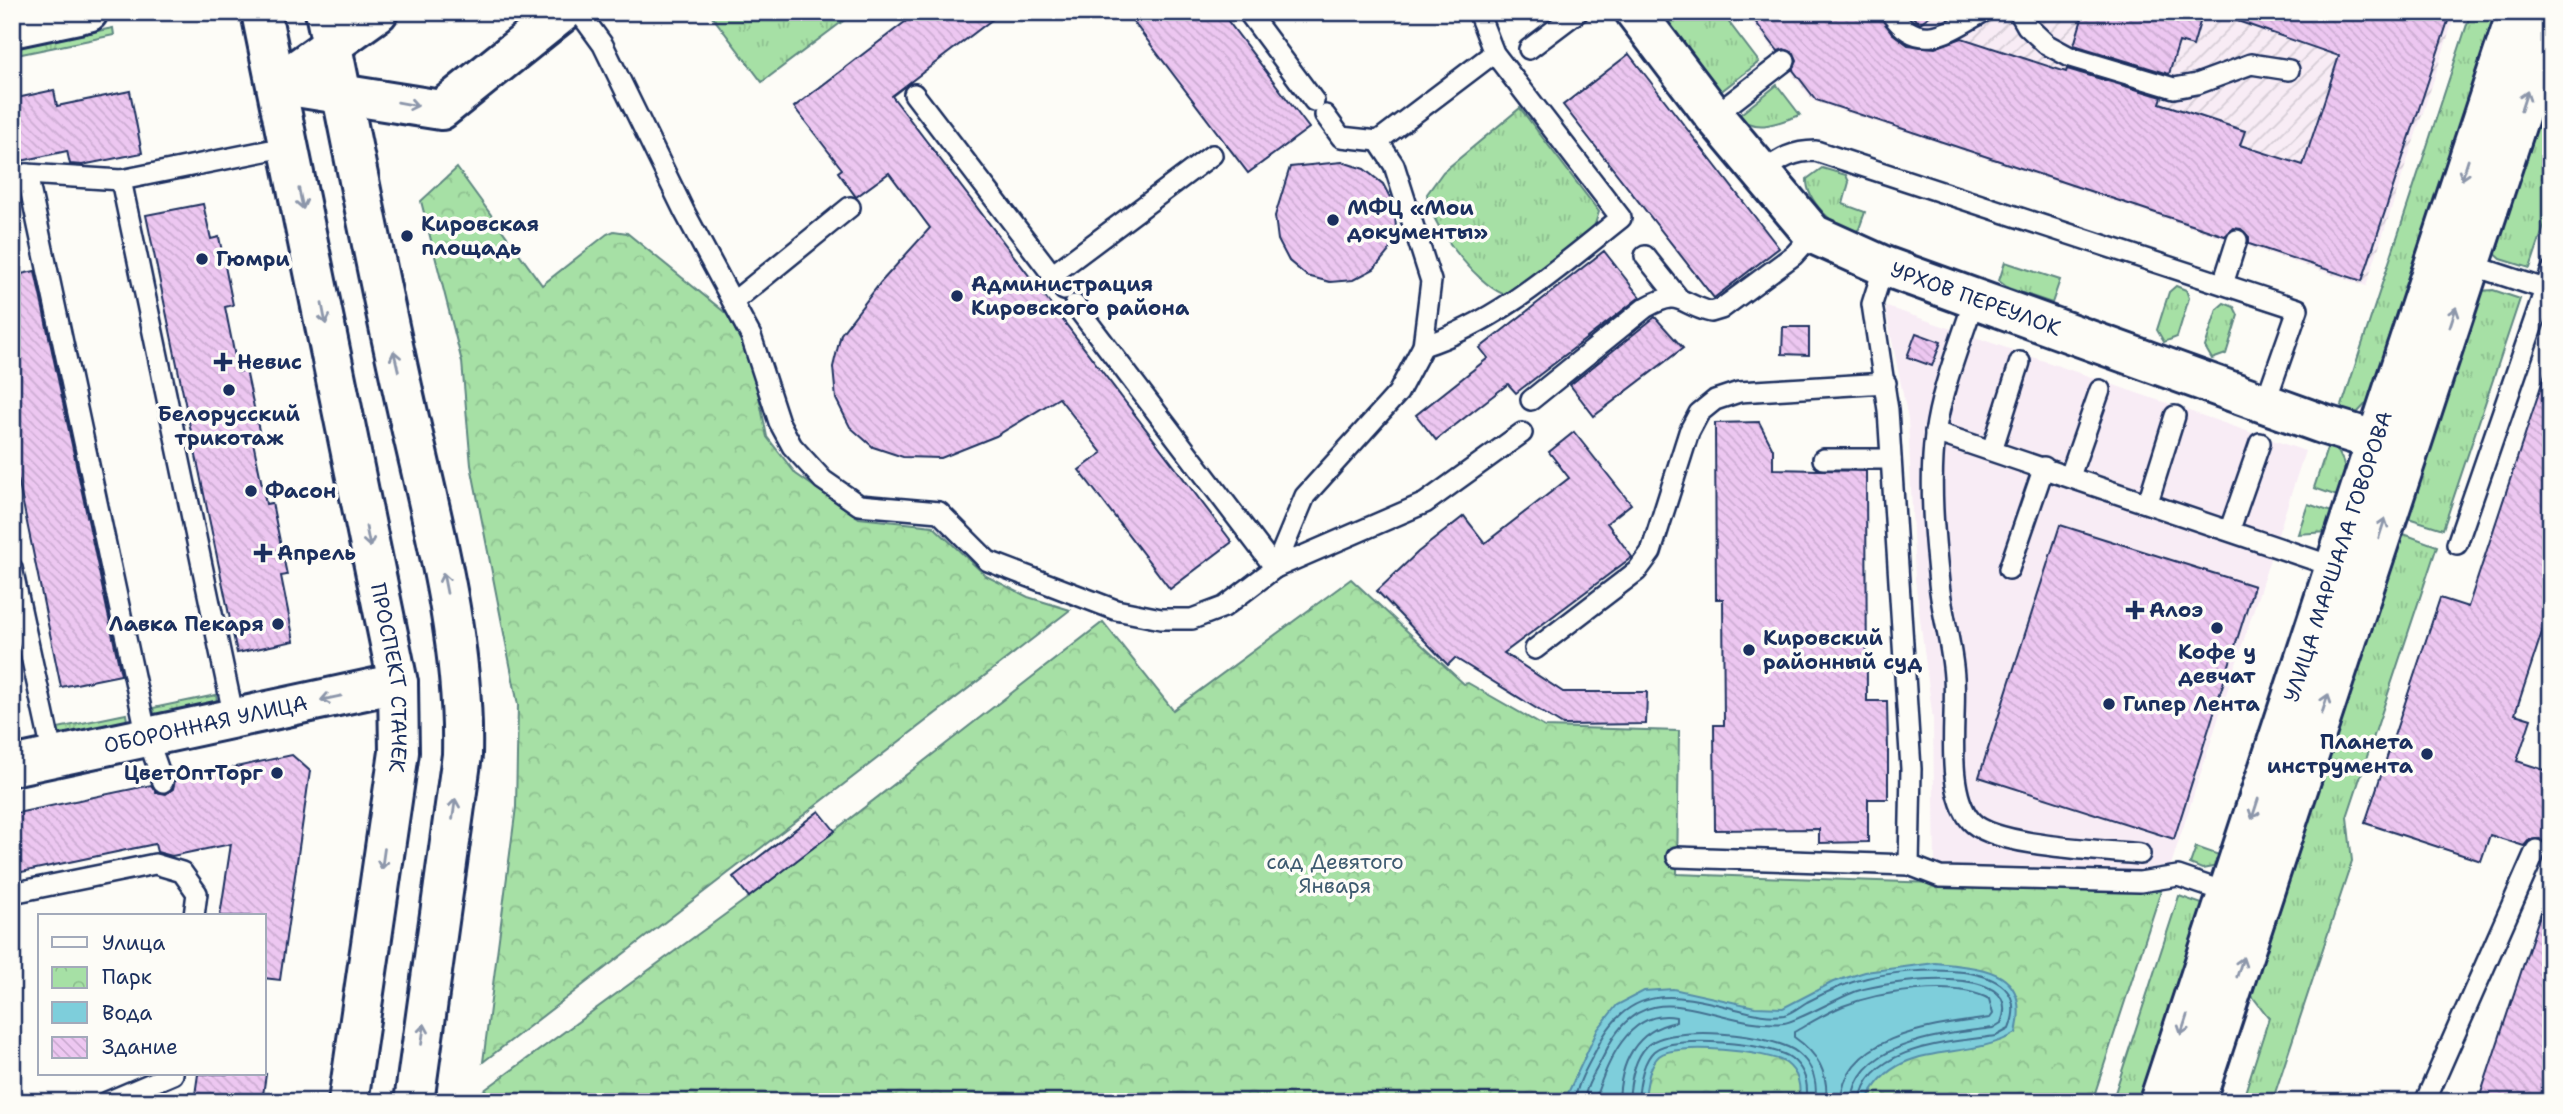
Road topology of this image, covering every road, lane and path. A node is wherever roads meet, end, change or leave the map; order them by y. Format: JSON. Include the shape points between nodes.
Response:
{"nodes":[{"id":1,"x":88,"y":12,"type":"edge"},
{"id":2,"x":261,"y":12,"type":"edge"},
{"id":3,"x":378,"y":12,"type":"edge"},
{"id":4,"x":563,"y":12,"type":"edge"},
{"id":5,"x":579,"y":12,"type":"edge"},
{"id":6,"x":1248,"y":12,"type":"edge"},
{"id":7,"x":1478,"y":12,"type":"edge"},
{"id":8,"x":1578,"y":12,"type":"edge"},
{"id":9,"x":1635,"y":12,"type":"edge"},
{"id":10,"x":1890,"y":12,"type":"edge"},
{"id":11,"x":1983,"y":12,"type":"edge"},
{"id":12,"x":2019,"y":12,"type":"edge"},
{"id":13,"x":2517,"y":12,"type":"edge"},
{"id":14,"x":2551,"y":19,"type":"edge"},
{"id":15,"x":12,"y":28,"type":"edge"},
{"id":16,"x":328,"y":29,"type":"edge"},
{"id":17,"x":1529,"y":49,"type":"dead end"},
{"id":18,"x":1494,"y":53,"type":"junction"},
{"id":19,"x":1786,"y":61,"type":"dead end"},
{"id":20,"x":2289,"y":70,"type":"dead end"},
{"id":21,"x":277,"y":84,"type":"junction"},
{"id":22,"x":341,"y":92,"type":"junction"},
{"id":23,"x":914,"y":94,"type":"dead end"},
{"id":24,"x":1714,"y":116,"type":"junction"},
{"id":25,"x":1378,"y":141,"type":"junction"},
{"id":26,"x":290,"y":146,"type":"junction"},
{"id":27,"x":1212,"y":155,"type":"dead end"},
{"id":28,"x":1763,"y":172,"type":"junction"},
{"id":29,"x":20,"y":175,"type":"edge"},
{"id":30,"x":121,"y":180,"type":"junction"},
{"id":31,"x":850,"y":207,"type":"dead end"},
{"id":32,"x":1813,"y":234,"type":"junction"},
{"id":33,"x":2237,"y":240,"type":"dead end"},
{"id":34,"x":1645,"y":256,"type":"dead end"},
{"id":35,"x":2454,"y":259,"type":"junction"},
{"id":36,"x":1884,"y":267,"type":"junction"},
{"id":37,"x":2223,"y":284,"type":"junction"},
{"id":38,"x":2549,"y":284,"type":"edge"},
{"id":39,"x":1063,"y":290,"type":"junction"},
{"id":40,"x":1676,"y":296,"type":"junction"},
{"id":41,"x":1975,"y":298,"type":"junction"},
{"id":42,"x":733,"y":302,"type":"junction"},
{"id":43,"x":1423,"y":346,"type":"junction"},
{"id":44,"x":2020,"y":362,"type":"dead end"},
{"id":45,"x":1885,"y":383,"type":"junction"},
{"id":46,"x":2099,"y":390,"type":"dead end"},
{"id":47,"x":1531,"y":400,"type":"dead end"},
{"id":48,"x":2265,"y":403,"type":"junction"},
{"id":49,"x":2175,"y":416,"type":"dead end"},
{"id":50,"x":1936,"y":432,"type":"junction"},
{"id":51,"x":1522,"y":433,"type":"dead end"},
{"id":52,"x":2260,"y":443,"type":"dead end"},
{"id":53,"x":2393,"y":446,"type":"junction"},
{"id":54,"x":1992,"y":450,"type":"junction"},
{"id":55,"x":1824,"y":459,"type":"dead end"},
{"id":56,"x":1891,"y":459,"type":"junction"},
{"id":57,"x":2044,"y":467,"type":"junction"},
{"id":58,"x":2070,"y":476,"type":"junction"},
{"id":59,"x":2148,"y":502,"type":"junction"},
{"id":60,"x":2230,"y":529,"type":"junction"},
{"id":61,"x":2457,"y":544,"type":"dead end"},
{"id":62,"x":2334,"y":567,"type":"junction"},
{"id":63,"x":1275,"y":568,"type":"junction"},
{"id":64,"x":12,"y":569,"type":"edge"},
{"id":65,"x":2009,"y":569,"type":"dead end"},
{"id":66,"x":1535,"y":649,"type":"dead end"},
{"id":67,"x":398,"y":683,"type":"junction"},
{"id":68,"x":234,"y":718,"type":"junction"},
{"id":69,"x":147,"y":737,"type":"junction"},
{"id":70,"x":53,"y":757,"type":"junction"},
{"id":71,"x":12,"y":766,"type":"edge"},
{"id":72,"x":163,"y":782,"type":"dead end"},
{"id":73,"x":2536,"y":850,"type":"dead end"},
{"id":74,"x":2140,"y":853,"type":"dead end"},
{"id":75,"x":1677,"y":857,"type":"dead end"},
{"id":76,"x":1909,"y":865,"type":"junction"},
{"id":77,"x":12,"y":893,"type":"edge"},
{"id":78,"x":2244,"y":899,"type":"junction"},
{"id":79,"x":194,"y":914,"type":"edge"},
{"id":80,"x":168,"y":1076,"type":"edge"},
{"id":81,"x":107,"y":1102,"type":"edge"},
{"id":82,"x":348,"y":1102,"type":"edge"},
{"id":83,"x":414,"y":1102,"type":"edge"},
{"id":84,"x":2159,"y":1102,"type":"edge"},
{"id":85,"x":2195,"y":1102,"type":"edge"},
{"id":86,"x":2425,"y":1102,"type":"edge"}],
"edges":[{"from":1,"to":15,"type":"main road"},
{"from":2,"to":21,"type":"main road","name":"ПРОСПЕКТ СТАЧЕК"},
{"from":3,"to":16,"type":"main road"},
{"from":22,"to":4,"type":"main road","one_way":true,"via":[[441,110]]},
{"from":5,"to":42,"type":"lane","via":[[603,45]]},
{"from":6,"to":25,"type":"lane","via":[[1341,137]]},
{"from":7,"to":18,"type":"lane"},
{"from":8,"to":17,"type":"lane"},
{"from":9,"to":24,"type":"main road","name":"УРХОВ ПЕРЕУЛОК"},
{"from":10,"to":11,"type":"lane","via":[[1902,29],[1920,37],[1944,34]]},
{"from":12,"to":20,"type":"lane","via":[[2046,44],[2070,57],[2174,88],[2250,64]]},
{"from":13,"to":35,"type":"main road","name":"УЛИЦА МАРШАЛА ГОВОРОВА","one_way":true},
{"from":35,"to":14,"type":"main road","name":"УЛИЦА МАРШАЛА ГОВОРОВА","one_way":true},
{"from":16,"to":21,"type":"main road"},
{"from":16,"to":22,"type":"main road"},
{"from":18,"to":25,"type":"lane"},
{"from":18,"to":43,"type":"lane","via":[[1621,218],[1506,309],[1461,334]]},
{"from":19,"to":24,"type":"lane"},
{"from":21,"to":22,"type":"main road"},
{"from":21,"to":26,"type":"main road","name":"ПРОСПЕКТ СТАЧЕК"},
{"from":83,"to":22,"type":"main road","one_way":true,"via":[[462,755],[463,703],[447,588]]},
{"from":23,"to":39,"type":"lane"},
{"from":24,"to":28,"type":"main road","name":"УРХОВ ПЕРЕУЛОК"},
{"from":25,"to":43,"type":"lane","via":[[1394,165],[1431,281]]},
{"from":26,"to":30,"type":"lane"},
{"from":26,"to":67,"type":"main road","name":"ПРОСПЕКТ СТАЧЕК","one_way":true},
{"from":27,"to":39,"type":"lane"},
{"from":28,"to":32,"type":"main road","name":"УРХОВ ПЕРЕУЛОК"},
{"from":28,"to":37,"type":"lane","via":[[1798,150],[1816,150]]},
{"from":29,"to":30,"type":"lane"},
{"from":29,"to":69,"type":"lane"},
{"from":30,"to":68,"type":"lane"},
{"from":31,"to":42,"type":"lane"},
{"from":32,"to":36,"type":"main road","name":"УРХОВ ПЕРЕУЛОК"},
{"from":32,"to":40,"type":"lane","via":[[1794,255],[1721,309],[1711,313]]},
{"from":33,"to":37,"type":"lane"},
{"from":34,"to":40,"type":"lane"},
{"from":35,"to":38,"type":"lane"},
{"from":35,"to":53,"type":"main road","name":"УЛИЦА МАРШАЛА ГОВОРОВА"},
{"from":36,"to":41,"type":"main road","name":"УРХОВ ПЕРЕУЛОК"},
{"from":36,"to":45,"type":"lane","via":[[1872,304]]},
{"from":37,"to":48,"type":"lane","via":[[2298,309]]},
{"from":38,"to":61,"type":"lane"},
{"from":39,"to":63,"type":"lane"},
{"from":40,"to":47,"type":"lane","via":[[1645,309]]},
{"from":41,"to":48,"type":"main road","name":"УРХОВ ПЕРЕУЛОК"},
{"from":41,"to":50,"type":"lane"},
{"from":42,"to":63,"type":"lane","via":[[751,336],[779,422],[792,446],[822,480],[859,505],[939,512],[988,561],[1116,610],[1161,619],[1192,619],[1224,607]]},
{"from":43,"to":63,"type":"lane","via":[[1398,393],[1305,496]]},
{"from":44,"to":54,"type":"lane"},
{"from":45,"to":56,"type":"lane"},
{"from":45,"to":66,"type":"lane","via":[[1739,392],[1715,400],[1699,413],[1689,432],[1651,552],[1637,571]]},
{"from":46,"to":58,"type":"lane"},
{"from":48,"to":53,"type":"main road","name":"УРХОВ ПЕРЕУЛОК"},
{"from":49,"to":59,"type":"lane"},
{"from":50,"to":54,"type":"lane"},
{"from":50,"to":74,"type":"lane","via":[[1932,464],[1939,582],[1954,674],[1955,780],[1960,802],[1972,822],[2002,837]]},
{"from":51,"to":63,"type":"lane","via":[[1425,503]]},
{"from":52,"to":60,"type":"lane"},
{"from":53,"to":62,"type":"main road","name":"УЛИЦА МАРШАЛА ГОВОРОВА"},
{"from":78,"to":53,"type":"main road","name":"УЛИЦА МАРШАЛА ГОВОРОВА","one_way":true},
{"from":54,"to":57,"type":"lane"},
{"from":55,"to":56,"type":"lane"},
{"from":56,"to":76,"type":"lane","via":[[1912,769]]},
{"from":57,"to":58,"type":"lane"},
{"from":57,"to":65,"type":"lane"},
{"from":58,"to":59,"type":"lane"},
{"from":59,"to":60,"type":"lane"},
{"from":60,"to":62,"type":"lane"},
{"from":62,"to":78,"type":"main road","name":"УЛИЦА МАРШАЛА ГОВОРОВА","one_way":true},
{"from":64,"to":70,"type":"lane"},
{"from":67,"to":68,"type":"main road","name":"ОБОРОННАЯ УЛИЦА","one_way":true},
{"from":67,"to":82,"type":"main road","name":"ПРОСПЕКТ СТАЧЕК","one_way":true,"via":[[398,752]]},
{"from":68,"to":69,"type":"main road","name":"ОБОРОННАЯ УЛИЦА"},
{"from":69,"to":70,"type":"main road","name":"ОБОРОННАЯ УЛИЦА"},
{"from":69,"to":72,"type":"lane"},
{"from":70,"to":71,"type":"main road","name":"ОБОРОННАЯ УЛИЦА"},
{"from":73,"to":86,"type":"lane"},
{"from":75,"to":76,"type":"lane"},
{"from":76,"to":78,"type":"lane","via":[[1940,877],[2140,882],[2178,876]]},
{"from":77,"to":79,"type":"lane","via":[[180,863],[197,893]]},
{"from":78,"to":84,"type":"main road","name":"УЛИЦА МАРШАЛА ГОВОРОВА","one_way":true},
{"from":85,"to":78,"type":"main road","name":"УЛИЦА МАРШАЛА ГОВОРОВА","one_way":true},
{"from":80,"to":81,"type":"lane"}]}
